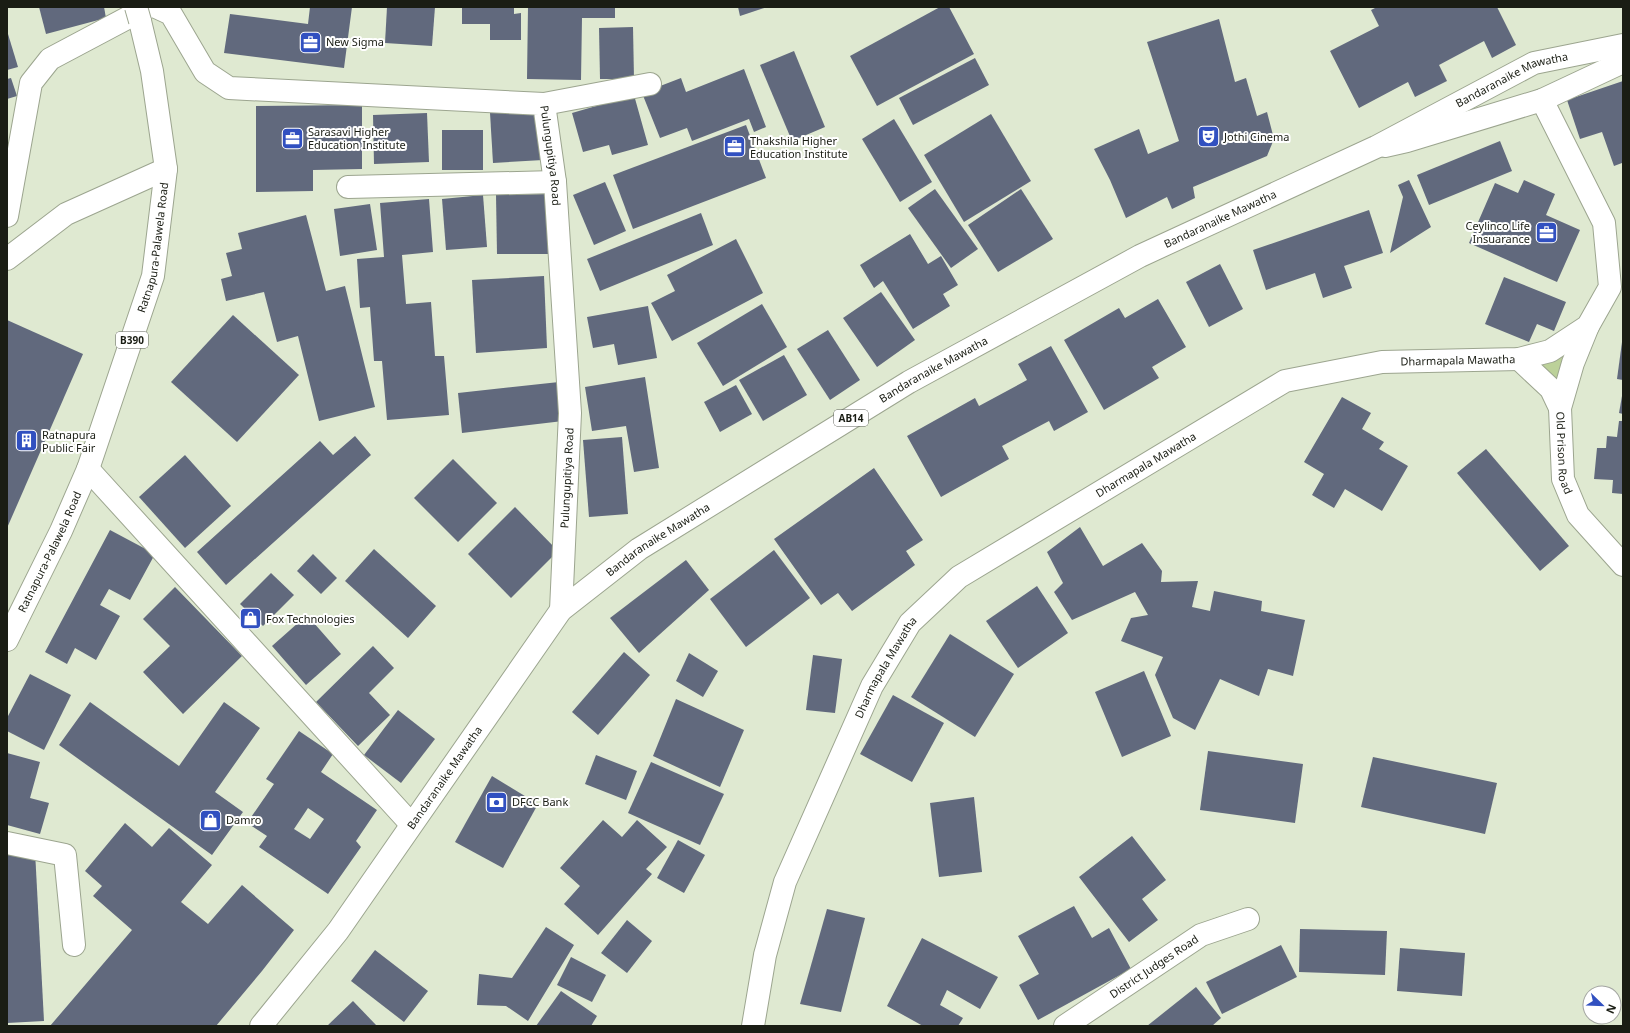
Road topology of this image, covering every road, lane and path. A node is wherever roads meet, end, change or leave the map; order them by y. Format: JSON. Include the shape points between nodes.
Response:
{"nodes":[{"id":1,"x":145,"y":10,"type":"edge"},
{"id":2,"x":1623,"y":46,"type":"edge"},
{"id":3,"x":1623,"y":62,"type":"edge"},
{"id":4,"x":650,"y":84,"type":"dead end"},
{"id":5,"x":1542,"y":100,"type":"junction"},
{"id":6,"x":544,"y":104,"type":"junction"},
{"id":7,"x":1376,"y":147,"type":"junction"},
{"id":8,"x":166,"y":170,"type":"junction"},
{"id":9,"x":555,"y":182,"type":"junction"},
{"id":10,"x":348,"y":187,"type":"dead end"},
{"id":11,"x":7,"y":216,"type":"edge"},
{"id":12,"x":7,"y":259,"type":"edge"},
{"id":13,"x":1588,"y":326,"type":"junction"},
{"id":14,"x":1519,"y":359,"type":"junction"},
{"id":15,"x":1560,"y":408,"type":"junction"},
{"id":16,"x":88,"y":469,"type":"junction"},
{"id":17,"x":1623,"y":565,"type":"edge"},
{"id":18,"x":561,"y":610,"type":"junction"},
{"id":19,"x":7,"y":640,"type":"edge"},
{"id":20,"x":411,"y":824,"type":"junction"},
{"id":21,"x":7,"y":843,"type":"edge"},
{"id":22,"x":1248,"y":920,"type":"dead end"},
{"id":23,"x":74,"y":945,"type":"dead end"},
{"id":24,"x":260,"y":1026,"type":"edge"},
{"id":25,"x":753,"y":1026,"type":"edge"},
{"id":26,"x":1065,"y":1026,"type":"edge"}],
"edges":[{"from":1,"to":6,"type":"street","name":"Pulungupitiya Road","via":[[171,14],[204,72],[229,88]]},
{"from":1,"to":8,"type":"street","name":"Ratnapura-Palawela Road","number":"B390"},
{"from":1,"to":11,"type":"street","via":[[50,59],[31,83]]},
{"from":2,"to":7,"type":"street","name":"Bandaranaike Mawatha","number":"AB14","via":[[1534,63]]},
{"from":3,"to":5,"type":"street"},
{"from":4,"to":6,"type":"street"},
{"from":5,"to":7,"type":"street","via":[[1407,142]]},
{"from":5,"to":13,"type":"street","name":"Dharmapala Mawatha","via":[[1604,223],[1610,287]]},
{"from":6,"to":9,"type":"street","name":"Pulungupitiya Road"},
{"from":7,"to":18,"type":"street","name":"Bandaranaike Mawatha","number":"AB14","via":[[1140,256],[909,382],[639,549]]},
{"from":8,"to":12,"type":"street","via":[[66,214]]},
{"from":8,"to":16,"type":"street","name":"Ratnapura-Palawela Road","number":"B390","via":[[153,276]]},
{"from":9,"to":10,"type":"street"},
{"from":9,"to":18,"type":"street","name":"Pulungupitiya Road","via":[[570,413]]},
{"from":13,"to":14,"type":"street","name":"Dharmapala Mawatha","via":[[1550,351]]},
{"from":13,"to":15,"type":"street","name":"Old Prison Road"},
{"from":14,"to":15,"type":"street","via":[[1552,389]]},
{"from":14,"to":25,"type":"street","name":"Dharmapala Mawatha","via":[[1382,362],[1285,381],[959,577],[910,623],[872,686],[784,882],[764,956]]},
{"from":15,"to":17,"type":"street","name":"Old Prison Road","via":[[1563,479],[1578,515]]},
{"from":16,"to":19,"type":"street","name":"Ratnapura-Palawela Road","number":"B390","via":[[61,531]]},
{"from":16,"to":20,"type":"street"},
{"from":18,"to":20,"type":"street","name":"Bandaranaike Mawatha","number":"AB14"},
{"from":20,"to":24,"type":"street","name":"Bandaranaike Mawatha","number":"AB14","via":[[338,931]]},
{"from":21,"to":23,"type":"street","via":[[65,855]]},
{"from":22,"to":26,"type":"street","name":"District Judges Road","via":[[1201,935]]}]}
